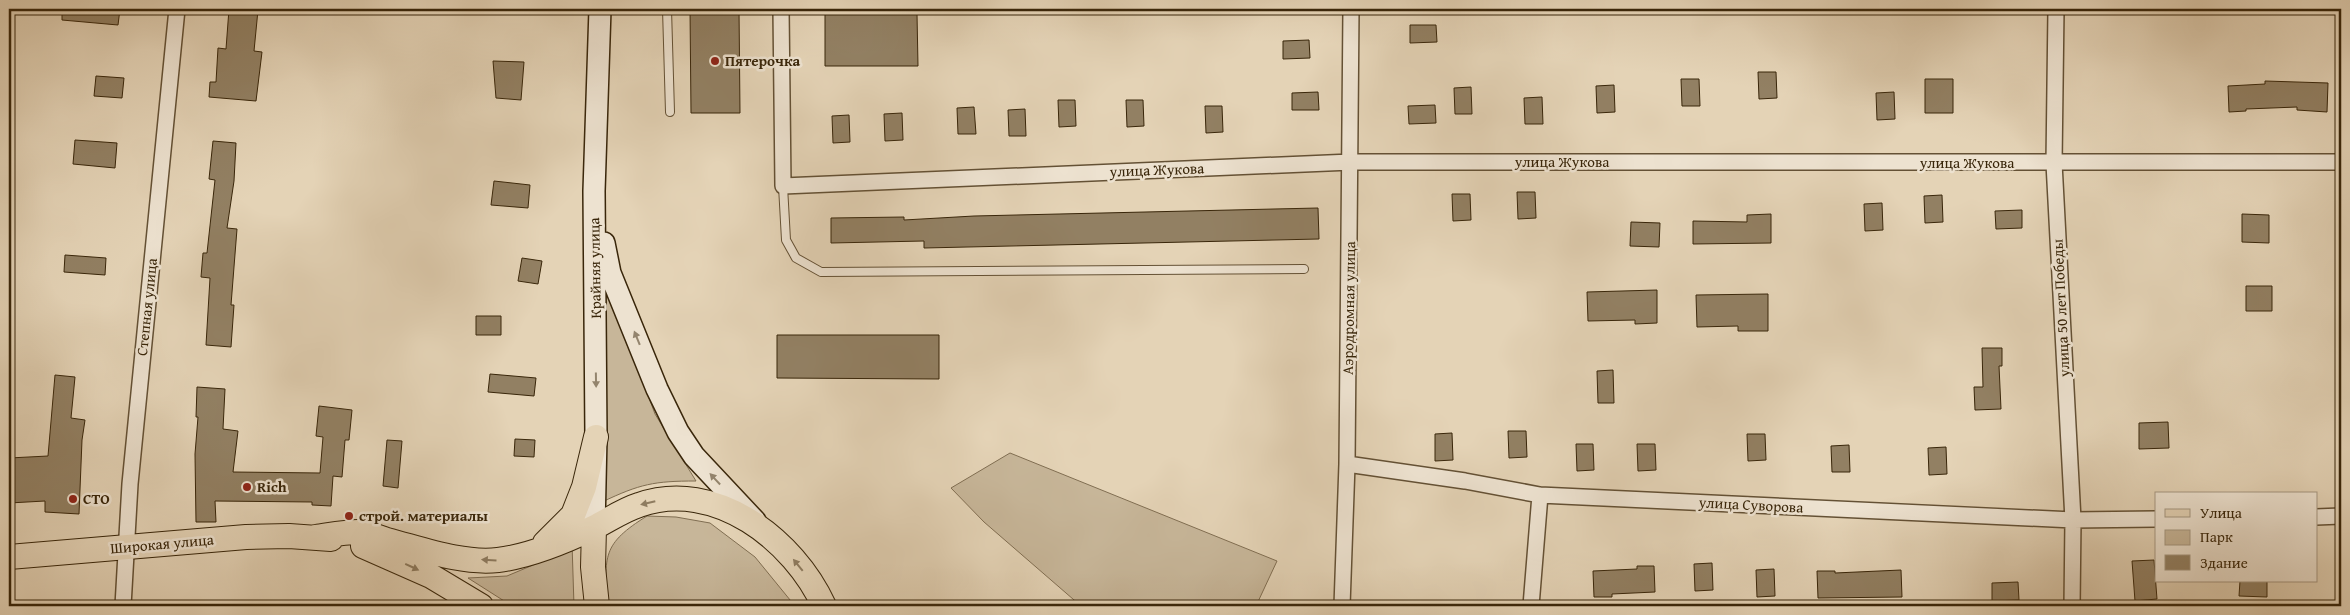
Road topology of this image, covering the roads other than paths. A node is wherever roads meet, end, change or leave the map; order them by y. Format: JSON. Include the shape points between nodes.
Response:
{"nodes":[{"id":1,"x":177,"y":9,"type":"edge"},
{"id":2,"x":600,"y":9,"type":"edge"},
{"id":3,"x":667,"y":9,"type":"edge"},
{"id":4,"x":781,"y":9,"type":"edge"},
{"id":5,"x":1351,"y":9,"type":"edge"},
{"id":6,"x":2056,"y":9,"type":"edge"},
{"id":7,"x":670,"y":112,"type":"dead end"},
{"id":8,"x":1351,"y":162,"type":"junction"},
{"id":9,"x":2341,"y":162,"type":"edge"},
{"id":10,"x":2054,"y":163,"type":"junction"},
{"id":11,"x":783,"y":186,"type":"junction"},
{"id":12,"x":594,"y":191,"type":"junction"},
{"id":13,"x":1304,"y":269,"type":"dead end"},
{"id":14,"x":596,"y":437,"type":"junction"},
{"id":15,"x":1347,"y":464,"type":"junction"},
{"id":16,"x":1540,"y":495,"type":"junction"},
{"id":17,"x":2341,"y":516,"type":"edge"},
{"id":18,"x":2318,"y":517,"type":"edge"},
{"id":19,"x":2155,"y":519,"type":"edge"},
{"id":20,"x":2073,"y":520,"type":"junction"},
{"id":21,"x":760,"y":527,"type":"junction"},
{"id":22,"x":594,"y":528,"type":"junction"},
{"id":23,"x":316,"y":537,"type":"junction"},
{"id":24,"x":127,"y":547,"type":"junction"},
{"id":25,"x":536,"y":551,"type":"junction"},
{"id":26,"x":9,"y":557,"type":"edge"},
{"id":27,"x":123,"y":606,"type":"edge"},
{"id":28,"x":482,"y":606,"type":"edge"},
{"id":29,"x":597,"y":606,"type":"edge"},
{"id":30,"x":824,"y":606,"type":"edge"},
{"id":31,"x":1342,"y":606,"type":"edge"},
{"id":32,"x":1531,"y":606,"type":"edge"},
{"id":33,"x":2072,"y":606,"type":"edge"}],
"edges":[{"from":1,"to":24,"type":"street","name":"Степная улица","via":[[130,484]]},
{"from":2,"to":12,"type":"main road","name":"Крайняя улица"},
{"from":3,"to":7,"type":"lane"},
{"from":4,"to":11,"type":"street"},
{"from":5,"to":8,"type":"street","name":"Аэродромная улица"},
{"from":6,"to":10,"type":"street","name":"улица 50 лет Победы"},
{"from":8,"to":10,"type":"street","name":"улица Жукова"},
{"from":8,"to":11,"type":"street","name":"улица Жукова"},
{"from":8,"to":15,"type":"street","name":"Аэродромная улица"},
{"from":9,"to":10,"type":"street","name":"улица Жукова"},
{"from":10,"to":20,"type":"street","name":"улица 50 лет Победы"},
{"from":11,"to":13,"type":"lane","via":[[786,240],[796,258],[820,272]]},
{"from":12,"to":14,"type":"main road","name":"Крайняя улица","one_way":true},
{"from":21,"to":12,"type":"main road","one_way":true,"via":[[694,456],[668,411],[610,273]]},
{"from":14,"to":22,"type":"main road","name":"Крайняя улица"},
{"from":14,"to":25,"type":"main road","via":[[573,515]]},
{"from":15,"to":16,"type":"street","name":"улица Суворова"},
{"from":15,"to":31,"type":"street","name":"Аэродромная улица"},
{"from":16,"to":20,"type":"street","name":"улица Суворова"},
{"from":16,"to":32,"type":"street"},
{"from":17,"to":18,"type":"street"},
{"from":19,"to":20,"type":"street","name":"улица Суворова"},
{"from":20,"to":33,"type":"street","name":"улица 50 лет Победы"},
{"from":21,"to":22,"type":"main road","one_way":true,"via":[[712,504],[686,499],[639,505]]},
{"from":30,"to":21,"type":"main road","one_way":true,"via":[[800,567]]},
{"from":22,"to":25,"type":"main road"},
{"from":22,"to":29,"type":"main road"},
{"from":23,"to":24,"type":"main road","name":"Широкая улица","via":[[246,537]]},
{"from":25,"to":23,"type":"main road","one_way":true,"via":[[497,560],[457,558],[359,532]]},
{"from":23,"to":28,"type":"main road","one_way":true,"via":[[347,541],[376,550]]},
{"from":24,"to":26,"type":"main road","name":"Широкая улица"},
{"from":24,"to":27,"type":"street","name":"Степная улица"}]}
